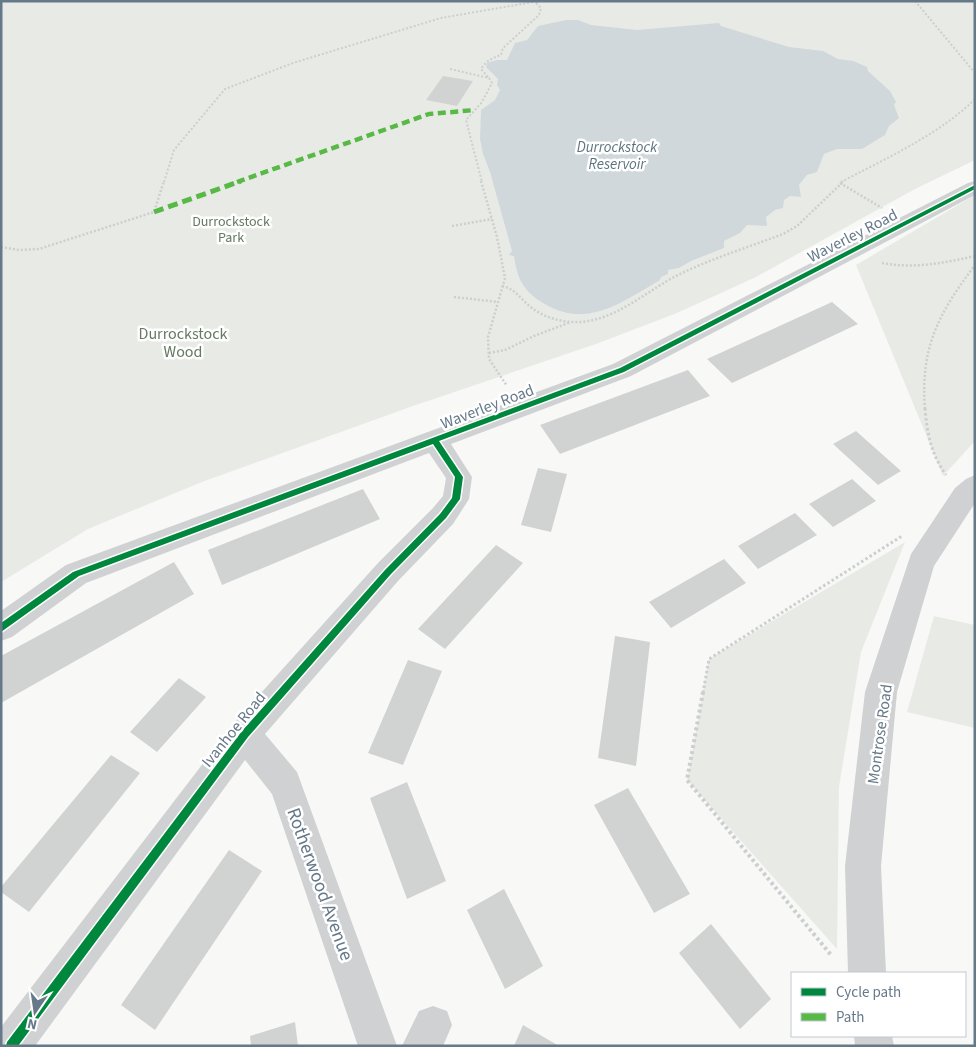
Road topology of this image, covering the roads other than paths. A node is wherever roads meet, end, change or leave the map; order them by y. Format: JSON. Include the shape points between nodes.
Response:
{"nodes":[{"id":1,"x":975,"y":187,"type":"edge"},
{"id":2,"x":434,"y":440,"type":"junction"},
{"id":3,"x":970,"y":491,"type":"edge"},
{"id":4,"x":1,"y":628,"type":"edge"},
{"id":5,"x":245,"y":734,"type":"junction"},
{"id":6,"x":867,"y":972,"type":"edge"},
{"id":7,"x":11,"y":1046,"type":"edge"},
{"id":8,"x":378,"y":1046,"type":"edge"}],
"edges":[{"from":1,"to":2,"type":"street","name":"Waverley Road","via":[[622,370]]},
{"from":2,"to":4,"type":"street","name":"Waverley Road","via":[[76,574]]},
{"from":2,"to":5,"type":"street","name":"Ivanhoe Road","via":[[458,477],[456,499]]},
{"from":3,"to":6,"type":"street","name":"Montrose Road","via":[[921,562],[881,692],[863,866]]},
{"from":5,"to":7,"type":"street","name":"Ivanhoe Road"},
{"from":5,"to":8,"type":"street","name":"Rotherwood Avenue","via":[[285,784]]}]}
